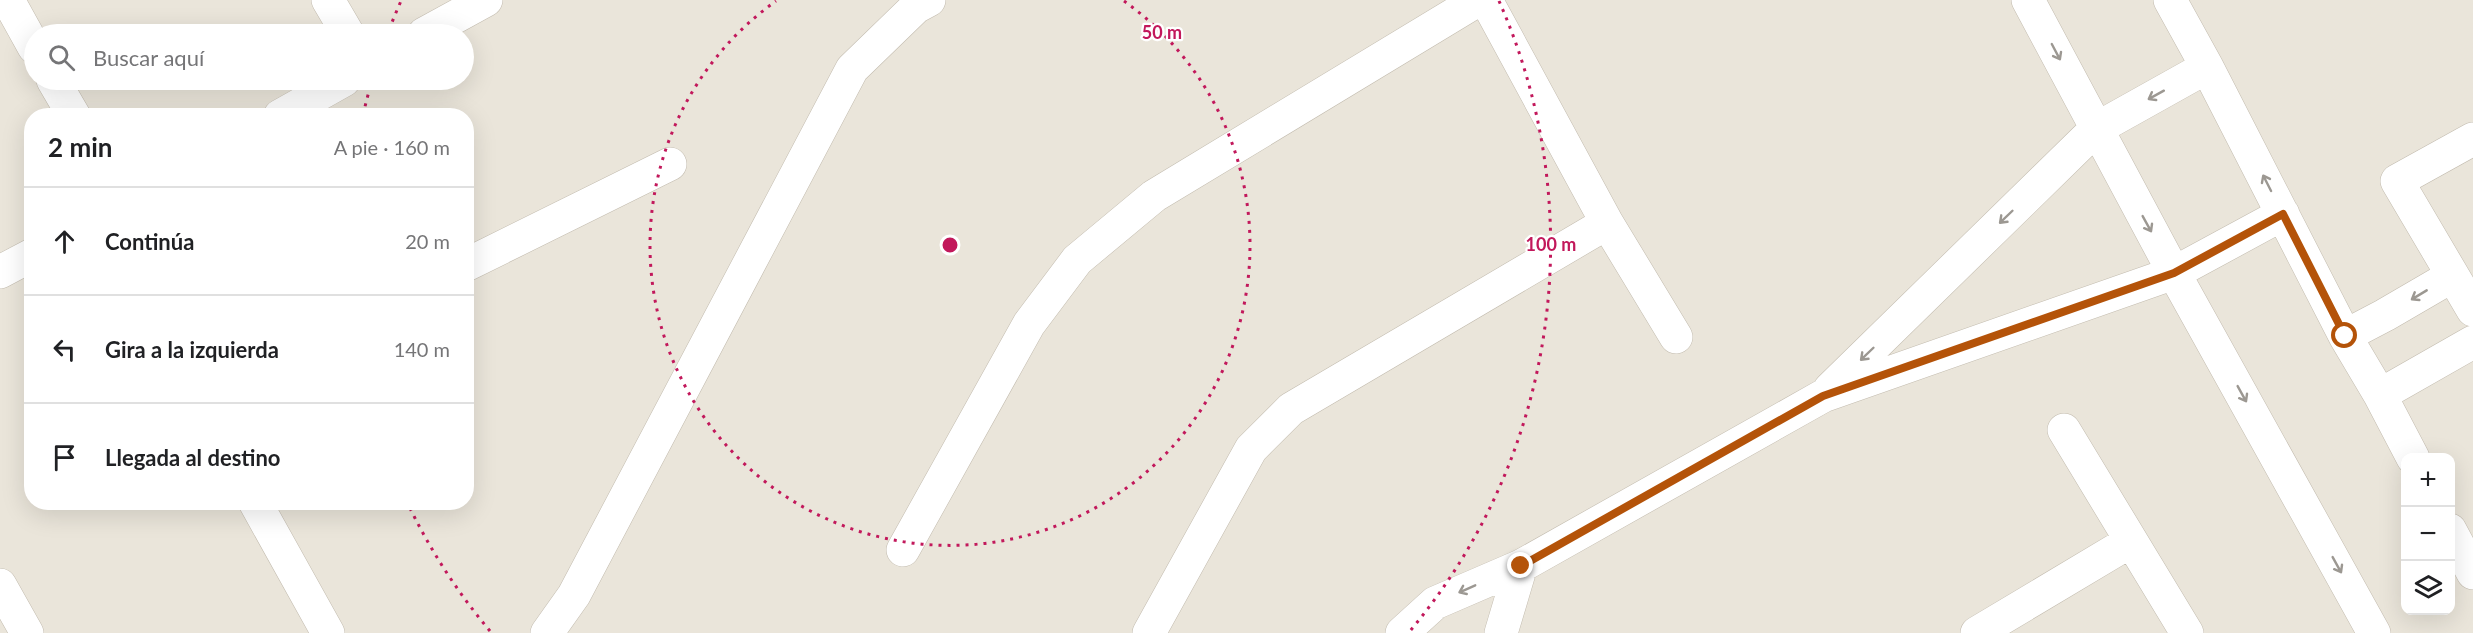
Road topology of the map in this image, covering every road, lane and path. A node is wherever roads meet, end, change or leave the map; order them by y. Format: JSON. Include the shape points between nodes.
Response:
{"nodes":[{"id":1,"x":8,"y":0,"type":"edge"},
{"id":2,"x":328,"y":0,"type":"edge"},
{"id":3,"x":486,"y":0,"type":"edge"},
{"id":4,"x":929,"y":0,"type":"edge"},
{"id":5,"x":1478,"y":0,"type":"edge"},
{"id":6,"x":1486,"y":0,"type":"edge"},
{"id":7,"x":2028,"y":0,"type":"edge"},
{"id":8,"x":2170,"y":0,"type":"edge"},
{"id":9,"x":342,"y":24,"type":"edge"},
{"id":10,"x":442,"y":24,"type":"edge"},
{"id":11,"x":24,"y":29,"type":"edge"},
{"id":12,"x":2207,"y":67,"type":"junction"},
{"id":13,"x":59,"y":90,"type":"edge"},
{"id":14,"x":326,"y":90,"type":"edge"},
{"id":15,"x":69,"y":108,"type":"edge"},
{"id":16,"x":294,"y":108,"type":"edge"},
{"id":17,"x":2096,"y":129,"type":"junction"},
{"id":18,"x":2473,"y":139,"type":"edge"},
{"id":19,"x":670,"y":164,"type":"dead end"},
{"id":20,"x":2283,"y":214,"type":"junction"},
{"id":21,"x":1607,"y":223,"type":"junction"},
{"id":22,"x":24,"y":259,"type":"edge"},
{"id":23,"x":474,"y":262,"type":"edge"},
{"id":24,"x":0,"y":272,"type":"edge"},
{"id":25,"x":2174,"y":273,"type":"junction"},
{"id":26,"x":2452,"y":276,"type":"junction"},
{"id":27,"x":2473,"y":310,"type":"edge"},
{"id":28,"x":2345,"y":336,"type":"junction"},
{"id":29,"x":1676,"y":337,"type":"dead end"},
{"id":30,"x":2473,"y":342,"type":"edge"},
{"id":31,"x":2380,"y":395,"type":"junction"},
{"id":32,"x":1823,"y":396,"type":"junction"},
{"id":33,"x":2064,"y":430,"type":"dead end"},
{"id":34,"x":2410,"y":453,"type":"edge"},
{"id":35,"x":259,"y":510,"type":"edge"},
{"id":36,"x":2455,"y":538,"type":"edge"},
{"id":37,"x":2131,"y":541,"type":"junction"},
{"id":38,"x":903,"y":550,"type":"dead end"},
{"id":39,"x":1521,"y":566,"type":"junction"},
{"id":40,"x":2473,"y":573,"type":"edge"},
{"id":41,"x":0,"y":585,"type":"edge"},
{"id":42,"x":27,"y":633,"type":"edge"},
{"id":43,"x":328,"y":633,"type":"edge"},
{"id":44,"x":547,"y":633,"type":"edge"},
{"id":45,"x":1149,"y":633,"type":"edge"},
{"id":46,"x":1402,"y":633,"type":"edge"},
{"id":47,"x":1501,"y":633,"type":"edge"},
{"id":48,"x":1977,"y":633,"type":"edge"},
{"id":49,"x":2187,"y":633,"type":"edge"},
{"id":50,"x":2374,"y":633,"type":"edge"}],
"edges":[{"from":1,"to":11,"type":"street"},
{"from":2,"to":9,"type":"street"},
{"from":3,"to":10,"type":"street"},
{"from":4,"to":44,"type":"street","via":[[916,7],[852,69],[574,595]]},
{"from":5,"to":38,"type":"street","via":[[1154,196],[1077,260],[1029,324]]},
{"from":6,"to":21,"type":"street"},
{"from":7,"to":17,"type":"street","one_way":true},
{"from":8,"to":12,"type":"street"},
{"from":12,"to":17,"type":"street","one_way":true},
{"from":20,"to":12,"type":"street","one_way":true},
{"from":13,"to":15,"type":"street"},
{"from":14,"to":16,"type":"street"},
{"from":17,"to":25,"type":"street","one_way":true},
{"from":17,"to":32,"type":"street","one_way":true},
{"from":18,"to":26,"type":"street","via":[[2397,181]]},
{"from":19,"to":23,"type":"street"},
{"from":20,"to":25,"type":"street"},
{"from":20,"to":28,"type":"street"},
{"from":21,"to":29,"type":"street"},
{"from":21,"to":45,"type":"street","via":[[1291,409],[1251,449]]},
{"from":22,"to":24,"type":"street"},
{"from":25,"to":32,"type":"street"},
{"from":25,"to":50,"type":"street","one_way":true},
{"from":26,"to":27,"type":"street"},
{"from":26,"to":28,"type":"street","one_way":true},
{"from":28,"to":31,"type":"street"},
{"from":30,"to":31,"type":"street"},
{"from":31,"to":34,"type":"street"},
{"from":32,"to":39,"type":"street"},
{"from":33,"to":37,"type":"street"},
{"from":35,"to":43,"type":"street"},
{"from":36,"to":40,"type":"street"},
{"from":37,"to":48,"type":"street"},
{"from":37,"to":49,"type":"street"},
{"from":39,"to":46,"type":"street","one_way":true,"via":[[1436,603]]},
{"from":39,"to":47,"type":"street"},
{"from":41,"to":42,"type":"street"}]}
